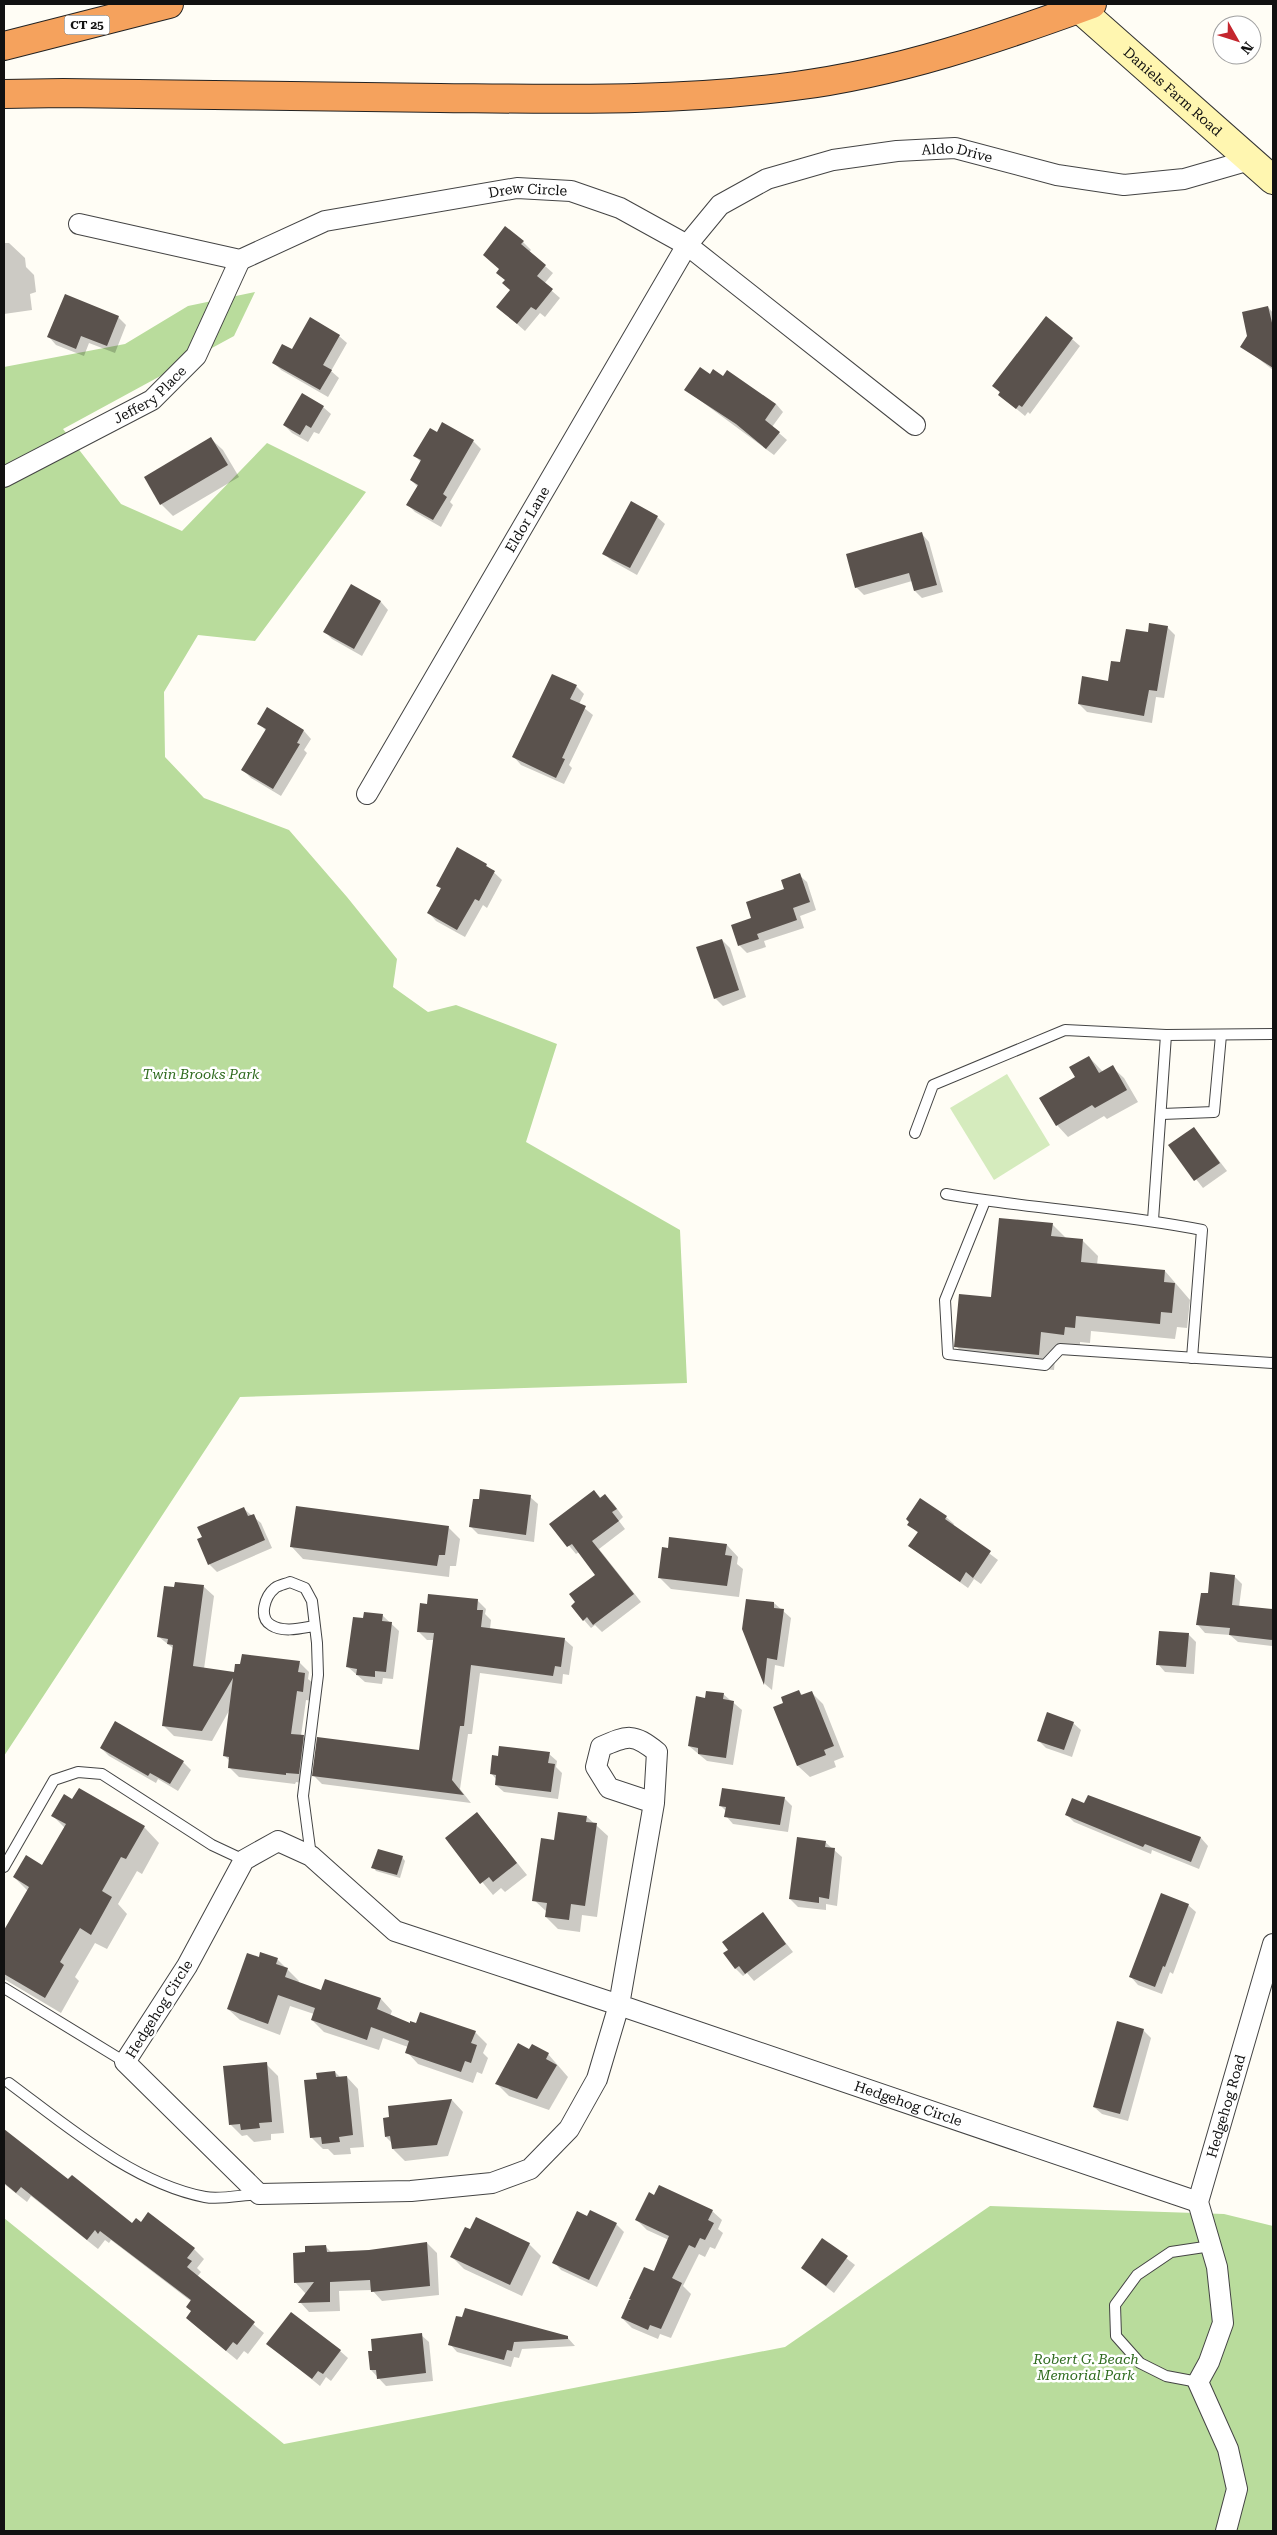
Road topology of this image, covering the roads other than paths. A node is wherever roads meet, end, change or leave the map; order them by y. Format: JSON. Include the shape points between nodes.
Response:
{"nodes":[{"id":1,"x":169,"y":4,"type":"edge"},
{"id":2,"x":1082,"y":5,"type":"edge"},
{"id":3,"x":4,"y":46,"type":"edge"},
{"id":4,"x":4,"y":94,"type":"edge"},
{"id":5,"x":1250,"y":160,"type":"junction"},
{"id":6,"x":1273,"y":180,"type":"edge"},
{"id":7,"x":79,"y":224,"type":"dead end"},
{"id":8,"x":687,"y":245,"type":"junction"},
{"id":9,"x":240,"y":260,"type":"junction"},
{"id":10,"x":914,"y":425,"type":"dead end"},
{"id":11,"x":4,"y":477,"type":"edge"},
{"id":12,"x":367,"y":794,"type":"dead end"},
{"id":13,"x":1273,"y":1034,"type":"edge"},
{"id":14,"x":1166,"y":1035,"type":"junction"},
{"id":15,"x":1220,"y":1035,"type":"junction"},
{"id":16,"x":1162,"y":1114,"type":"junction"},
{"id":17,"x":916,"y":1133,"type":"dead end"},
{"id":18,"x":946,"y":1194,"type":"dead end"},
{"id":19,"x":985,"y":1201,"type":"junction"},
{"id":20,"x":1153,"y":1220,"type":"junction"},
{"id":21,"x":1192,"y":1358,"type":"junction"},
{"id":22,"x":1273,"y":1363,"type":"edge"},
{"id":23,"x":314,"y":1626,"type":"junction"},
{"id":24,"x":654,"y":1803,"type":"dead end"},
{"id":25,"x":310,"y":1856,"type":"junction"},
{"id":26,"x":244,"y":1860,"type":"junction"},
{"id":27,"x":4,"y":1867,"type":"edge"},
{"id":28,"x":1273,"y":1944,"type":"edge"},
{"id":29,"x":4,"y":1988,"type":"edge"},
{"id":30,"x":619,"y":2005,"type":"junction"},
{"id":31,"x":125,"y":2062,"type":"junction"},
{"id":32,"x":9,"y":2083,"type":"dead end"},
{"id":33,"x":259,"y":2194,"type":"junction"},
{"id":34,"x":1198,"y":2202,"type":"junction"},
{"id":35,"x":1210,"y":2246,"type":"junction"},
{"id":36,"x":1198,"y":2382,"type":"junction"},
{"id":37,"x":1226,"y":2531,"type":"edge"}],
"edges":[{"from":1,"to":3,"type":"highway","number":"CT 25"},
{"from":2,"to":4,"type":"highway","via":[[903,66],[764,90],[508,98]]},
{"from":2,"to":5,"type":"main road","name":"Daniels Farm Road"},
{"from":5,"to":6,"type":"main road","name":"Daniels Farm Road"},
{"from":5,"to":8,"type":"street","name":"Aldo Drive","via":[[1184,178],[1124,184],[1058,175],[955,148],[897,151],[833,160],[767,179],[720,205]]},
{"from":7,"to":9,"type":"street"},
{"from":8,"to":9,"type":"street","name":"Drew Circle","via":[[620,208],[571,190],[518,188],[325,221]]},
{"from":8,"to":10,"type":"street","name":"Drew Circle"},
{"from":8,"to":12,"type":"street","name":"Eldor Lane"},
{"from":9,"to":11,"type":"street","name":"Jeffery Place","via":[[196,356],[152,400]]},
{"from":13,"to":15,"type":"lane"},
{"from":14,"to":15,"type":"lane"},
{"from":14,"to":16,"type":"lane"},
{"from":14,"to":17,"type":"lane","via":[[1065,1030],[933,1085]]},
{"from":15,"to":16,"type":"lane","via":[[1214,1112]]},
{"from":16,"to":20,"type":"lane"},
{"from":18,"to":19,"type":"lane"},
{"from":19,"to":20,"type":"lane"},
{"from":19,"to":21,"type":"lane","via":[[945,1300],[948,1354],[1045,1365],[1060,1349]]},
{"from":20,"to":21,"type":"lane","via":[[1202,1230]]},
{"from":21,"to":22,"type":"lane"},
{"from":23,"to":23,"type":"lane","via":[[312,1601],[305,1588],[290,1582],[275,1588],[264,1603],[264,1616],[271,1625],[283,1629]]},
{"from":23,"to":25,"type":"lane","via":[[318,1675],[303,1796]]},
{"from":24,"to":30,"type":"street"},
{"from":25,"to":26,"type":"street","name":"Hedgehog Circle","via":[[278,1841]]},
{"from":25,"to":30,"type":"street","name":"Hedgehog Circle","via":[[395,1931]]},
{"from":26,"to":27,"type":"lane","via":[[212,1845],[102,1774],[78,1772],[54,1780]]},
{"from":26,"to":31,"type":"street","name":"Hedgehog Circle","via":[[187,1966]]},
{"from":28,"to":34,"type":"street","name":"Hedgehog Road"},
{"from":29,"to":31,"type":"lane"},
{"from":30,"to":33,"type":"street","via":[[597,2079],[569,2129],[530,2169],[492,2183],[410,2191]]},
{"from":30,"to":34,"type":"street","name":"Hedgehog Circle"},
{"from":31,"to":33,"type":"street","name":"Hedgehog Circle"},
{"from":32,"to":33,"type":"lane","via":[[88,2142],[162,2185],[207,2198]]},
{"from":34,"to":35,"type":"street"},
{"from":35,"to":36,"type":"street","via":[[1217,2268],[1223,2323]]},
{"from":35,"to":36,"type":"lane","via":[[1171,2252],[1137,2275],[1116,2305],[1116,2336],[1140,2363],[1166,2376]]},
{"from":36,"to":37,"type":"street","via":[[1228,2449],[1238,2489]]}]}
